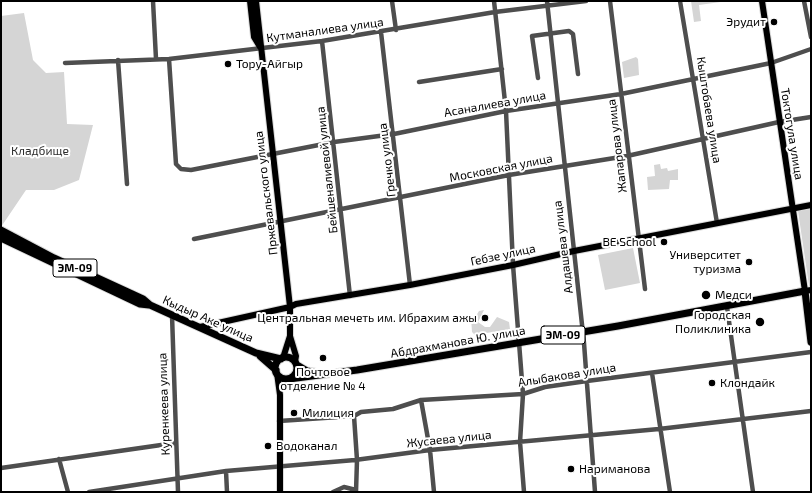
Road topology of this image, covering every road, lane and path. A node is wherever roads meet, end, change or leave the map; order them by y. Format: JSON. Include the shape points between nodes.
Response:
{"nodes":[{"id":1,"x":153,"y":1,"type":"edge"},
{"id":2,"x":250,"y":1,"type":"edge"},
{"id":3,"x":256,"y":1,"type":"edge"},
{"id":4,"x":392,"y":1,"type":"edge"},
{"id":5,"x":494,"y":1,"type":"edge"},
{"id":6,"x":547,"y":1,"type":"edge"},
{"id":7,"x":586,"y":1,"type":"edge"},
{"id":8,"x":610,"y":1,"type":"edge"},
{"id":9,"x":680,"y":1,"type":"edge"},
{"id":10,"x":762,"y":1,"type":"edge"},
{"id":11,"x":804,"y":1,"type":"edge"},
{"id":12,"x":547,"y":7,"type":"junction"},
{"id":13,"x":495,"y":12,"type":"junction"},
{"id":14,"x":396,"y":30,"type":"junction"},
{"id":15,"x":381,"y":32,"type":"junction"},
{"id":16,"x":551,"y":34,"type":"junction"},
{"id":17,"x":811,"y":37,"type":"edge"},
{"id":18,"x":322,"y":41,"type":"junction"},
{"id":19,"x":261,"y":48,"type":"junction"},
{"id":20,"x":811,"y":49,"type":"edge"},
{"id":21,"x":156,"y":59,"type":"junction"},
{"id":22,"x":169,"y":59,"type":"junction"},
{"id":23,"x":118,"y":60,"type":"junction"},
{"id":24,"x":65,"y":63,"type":"dead end"},
{"id":25,"x":770,"y":63,"type":"junction"},
{"id":26,"x":502,"y":69,"type":"junction"},
{"id":27,"x":578,"y":74,"type":"dead end"},
{"id":28,"x":538,"y":78,"type":"dead end"},
{"id":29,"x":694,"y":79,"type":"junction"},
{"id":30,"x":419,"y":82,"type":"dead end"},
{"id":31,"x":621,"y":94,"type":"junction"},
{"id":32,"x":558,"y":104,"type":"junction"},
{"id":33,"x":506,"y":111,"type":"junction"},
{"id":34,"x":811,"y":117,"type":"edge"},
{"id":35,"x":779,"y":122,"type":"junction"},
{"id":36,"x":394,"y":134,"type":"junction"},
{"id":37,"x":703,"y":138,"type":"junction"},
{"id":38,"x":334,"y":142,"type":"junction"},
{"id":39,"x":273,"y":156,"type":"junction"},
{"id":40,"x":628,"y":156,"type":"junction"},
{"id":41,"x":564,"y":167,"type":"junction"},
{"id":42,"x":509,"y":175,"type":"junction"},
{"id":43,"x":127,"y":184,"type":"dead end"},
{"id":44,"x":401,"y":198,"type":"junction"},
{"id":45,"x":811,"y":205,"type":"edge"},
{"id":46,"x":792,"y":209,"type":"junction"},
{"id":47,"x":341,"y":210,"type":"junction"},
{"id":48,"x":280,"y":221,"type":"junction"},
{"id":49,"x":717,"y":222,"type":"junction"},
{"id":50,"x":4,"y":235,"type":"edge"},
{"id":51,"x":639,"y":238,"type":"junction"},
{"id":52,"x":194,"y":239,"type":"dead end"},
{"id":53,"x":574,"y":251,"type":"junction"},
{"id":54,"x":513,"y":265,"type":"junction"},
{"id":55,"x":410,"y":285,"type":"junction"},
{"id":56,"x":645,"y":289,"type":"dead end"},
{"id":57,"x":808,"y":291,"type":"edge"},
{"id":58,"x":350,"y":296,"type":"junction"},
{"id":59,"x":290,"y":307,"type":"junction"},
{"id":60,"x":727,"y":307,"type":"junction"},
{"id":61,"x":172,"y":315,"type":"junction"},
{"id":62,"x":200,"y":327,"type":"junction"},
{"id":63,"x":583,"y":332,"type":"junction"},
{"id":64,"x":290,"y":336,"type":"junction"},
{"id":65,"x":518,"y":342,"type":"junction"},
{"id":66,"x":811,"y":342,"type":"edge"},
{"id":67,"x":811,"y":352,"type":"edge"},
{"id":68,"x":256,"y":353,"type":"junction"},
{"id":69,"x":282,"y":359,"type":"junction"},
{"id":70,"x":296,"y":363,"type":"junction"},
{"id":71,"x":736,"y":363,"type":"junction"},
{"id":72,"x":276,"y":372,"type":"junction"},
{"id":73,"x":652,"y":373,"type":"junction"},
{"id":74,"x":321,"y":374,"type":"junction"},
{"id":75,"x":288,"y":379,"type":"junction"},
{"id":76,"x":587,"y":381,"type":"junction"},
{"id":77,"x":280,"y":387,"type":"junction"},
{"id":78,"x":523,"y":394,"type":"junction"},
{"id":79,"x":421,"y":400,"type":"junction"},
{"id":80,"x":811,"y":411,"type":"edge"},
{"id":81,"x":354,"y":416,"type":"junction"},
{"id":82,"x":742,"y":419,"type":"junction"},
{"id":83,"x":279,"y":421,"type":"junction"},
{"id":84,"x":659,"y":429,"type":"junction"},
{"id":85,"x":591,"y":436,"type":"junction"},
{"id":86,"x":520,"y":442,"type":"junction"},
{"id":87,"x":175,"y":443,"type":"junction"},
{"id":88,"x":430,"y":450,"type":"junction"},
{"id":89,"x":59,"y":459,"type":"junction"},
{"id":90,"x":357,"y":460,"type":"junction"},
{"id":91,"x":280,"y":467,"type":"junction"},
{"id":92,"x":1,"y":468,"type":"edge"},
{"id":93,"x":226,"y":471,"type":"junction"},
{"id":94,"x":177,"y":479,"type":"junction"},
{"id":95,"x":356,"y":491,"type":"edge"},
{"id":96,"x":68,"y":492,"type":"edge"},
{"id":97,"x":89,"y":492,"type":"edge"},
{"id":98,"x":178,"y":492,"type":"edge"},
{"id":99,"x":227,"y":492,"type":"edge"},
{"id":100,"x":280,"y":492,"type":"edge"},
{"id":101,"x":333,"y":492,"type":"edge"},
{"id":102,"x":434,"y":492,"type":"edge"},
{"id":103,"x":524,"y":492,"type":"edge"},
{"id":104,"x":595,"y":492,"type":"edge"},
{"id":105,"x":670,"y":492,"type":"edge"},
{"id":106,"x":753,"y":492,"type":"edge"}],
"edges":[{"from":1,"to":21,"type":"street"},
{"from":2,"to":19,"type":"main road","name":"Пржевальского улица","via":[[254,38]]},
{"from":3,"to":19,"type":"main road","name":"Пржевальского улица"},
{"from":4,"to":14,"type":"street"},
{"from":5,"to":13,"type":"street"},
{"from":6,"to":12,"type":"street","name":"Алдашева улица"},
{"from":7,"to":12,"type":"street","name":"Кутманалиева улица"},
{"from":8,"to":31,"type":"street","name":"Жапарова улица"},
{"from":9,"to":29,"type":"street","name":"Кыштобаева улица"},
{"from":10,"to":25,"type":"main road","name":"Токтогула улица"},
{"from":11,"to":17,"type":"street"},
{"from":12,"to":13,"type":"street","name":"Кутманалиева улица"},
{"from":12,"to":16,"type":"street","name":"Алдашева улица"},
{"from":13,"to":14,"type":"street","name":"Кутманалиева улица"},
{"from":13,"to":26,"type":"street"},
{"from":14,"to":15,"type":"street","name":"Кутманалиева улица"},
{"from":15,"to":18,"type":"street","name":"Кутманалиева улица"},
{"from":15,"to":36,"type":"street","name":"Гречко улица"},
{"from":16,"to":27,"type":"street","via":[[572,32]]},
{"from":16,"to":28,"type":"street","via":[[532,36]]},
{"from":16,"to":32,"type":"street","name":"Алдашева улица"},
{"from":18,"to":19,"type":"street","name":"Кутманалиева улица"},
{"from":18,"to":38,"type":"street","name":"Бейшеналиевой улица"},
{"from":19,"to":22,"type":"street","name":"Кутманалиева улица"},
{"from":19,"to":39,"type":"main road","name":"Пржевальского улица"},
{"from":20,"to":25,"type":"street","name":"Асаналиева улица"},
{"from":21,"to":22,"type":"street","name":"Кутманалиева улица"},
{"from":21,"to":23,"type":"street","name":"Кутманалиева улица"},
{"from":22,"to":39,"type":"street","name":"Асаналиева улица","via":[[176,164],[181,169],[191,170]]},
{"from":23,"to":24,"type":"street","name":"Кутманалиева улица"},
{"from":23,"to":43,"type":"street"},
{"from":25,"to":29,"type":"street","name":"Асаналиева улица"},
{"from":25,"to":35,"type":"main road","name":"Токтогула улица"},
{"from":26,"to":30,"type":"street"},
{"from":26,"to":33,"type":"street"},
{"from":29,"to":31,"type":"street","name":"Асаналиева улица"},
{"from":29,"to":37,"type":"street","name":"Кыштобаева улица"},
{"from":31,"to":32,"type":"street","name":"Асаналиева улица"},
{"from":31,"to":40,"type":"street","name":"Жапарова улица"},
{"from":32,"to":33,"type":"street","name":"Асаналиева улица"},
{"from":32,"to":41,"type":"street","name":"Алдашева улица"},
{"from":33,"to":36,"type":"street","name":"Асаналиева улица"},
{"from":33,"to":42,"type":"street"},
{"from":34,"to":35,"type":"street","name":"Московская улица"},
{"from":35,"to":37,"type":"street","name":"Московская улица"},
{"from":35,"to":46,"type":"main road","name":"Токтогула улица"},
{"from":36,"to":38,"type":"street","name":"Асаналиева улица"},
{"from":36,"to":44,"type":"street","name":"Гречко улица"},
{"from":37,"to":40,"type":"street","name":"Московская улица"},
{"from":37,"to":49,"type":"street","name":"Кыштобаева улица"},
{"from":38,"to":39,"type":"street","name":"Асаналиева улица"},
{"from":38,"to":47,"type":"street","name":"Бейшеналиевой улица"},
{"from":39,"to":48,"type":"main road","name":"Пржевальского улица"},
{"from":40,"to":41,"type":"street","name":"Московская улица"},
{"from":40,"to":51,"type":"street","name":"Жапарова улица"},
{"from":41,"to":42,"type":"street","name":"Московская улица"},
{"from":41,"to":53,"type":"street","name":"Алдашева улица"},
{"from":42,"to":44,"type":"street","name":"Московская улица"},
{"from":42,"to":54,"type":"street"},
{"from":44,"to":47,"type":"street","name":"Московская улица"},
{"from":44,"to":55,"type":"street","name":"Гречко улица"},
{"from":45,"to":46,"type":"main road","name":"Гебзе улица"},
{"from":46,"to":49,"type":"main road","name":"Гебзе улица"},
{"from":46,"to":57,"type":"main road","name":"Токтогула улица"},
{"from":47,"to":48,"type":"street","name":"Московская улица"},
{"from":47,"to":58,"type":"street","name":"Бейшеналиевой улица"},
{"from":48,"to":52,"type":"street","name":"Московская улица"},
{"from":48,"to":59,"type":"main road","name":"Пржевальского улица"},
{"from":49,"to":51,"type":"main road","name":"Гебзе улица"},
{"from":50,"to":61,"type":"highway","name":"Кыдыр Аке улица","number":"ЭМ-09","via":[[53,261],[143,299]]},
{"from":51,"to":53,"type":"main road","name":"Гебзе улица"},
{"from":51,"to":56,"type":"street","name":"Жапарова улица"},
{"from":53,"to":54,"type":"main road","name":"Гебзе улица"},
{"from":53,"to":63,"type":"street","name":"Алдашева улица"},
{"from":54,"to":55,"type":"main road","name":"Гебзе улица"},
{"from":54,"to":65,"type":"street"},
{"from":55,"to":58,"type":"main road","name":"Гебзе улица"},
{"from":57,"to":60,"type":"highway","name":"Абдрахманова Ю. улица","number":"ЭМ-09"},
{"from":57,"to":66,"type":"highway","name":"Токтогула улица"},
{"from":58,"to":59,"type":"main road","name":"Гебзе улица"},
{"from":59,"to":62,"type":"main road","name":"Гебзе улица"},
{"from":59,"to":64,"type":"main road","name":"Пржевальского улица"},
{"from":60,"to":63,"type":"highway","name":"Абдрахманова Ю. улица","number":"ЭМ-09"},
{"from":60,"to":71,"type":"street"},
{"from":61,"to":62,"type":"highway","name":"Кыдыр Аке улица","number":"ЭМ-09"},
{"from":61,"to":87,"type":"street","name":"Куренкеева улица"},
{"from":62,"to":68,"type":"highway","name":"Кыдыр Аке улица","number":"ЭМ-09"},
{"from":63,"to":65,"type":"highway","name":"Абдрахманова Ю. улица","number":"ЭМ-09"},
{"from":63,"to":76,"type":"street","name":"Алдашева улица"},
{"from":64,"to":69,"type":"main road","name":"Пржевальского улица"},
{"from":64,"to":70,"type":"main road","name":"Пржевальского улица"},
{"from":65,"to":74,"type":"highway","name":"Абдрахманова Ю. улица","number":"ЭМ-09"},
{"from":65,"to":78,"type":"street"},
{"from":67,"to":71,"type":"street","name":"Алыбакова улица"},
{"from":68,"to":69,"type":"highway","name":"Кыдыр Аке улица","number":"ЭМ-09"},
{"from":68,"to":72,"type":"highway","name":"Кыдыр Аке улица","number":"ЭМ-09"},
{"from":69,"to":70,"type":"highway","number":"ЭМ-09","via":[[290,358]]},
{"from":69,"to":72,"type":"highway","via":[[276,364]]},
{"from":70,"to":74,"type":"highway","name":"Абдрахманова Ю. улица","number":"ЭМ-09","via":[[307,371]]},
{"from":70,"to":75,"type":"highway","via":[[296,374]]},
{"from":71,"to":73,"type":"street","name":"Алыбакова улица"},
{"from":71,"to":82,"type":"street"},
{"from":72,"to":75,"type":"highway","number":"ЭМ-09","via":[[281,378]]},
{"from":72,"to":77,"type":"main road"},
{"from":73,"to":76,"type":"street","name":"Алыбакова улица"},
{"from":73,"to":84,"type":"street"},
{"from":74,"to":75,"type":"highway","name":"Абдрахманова Ю. улица","number":"ЭМ-09"},
{"from":75,"to":77,"type":"main road"},
{"from":76,"to":78,"type":"street","name":"Алыбакова улица","via":[[546,387]]},
{"from":76,"to":85,"type":"street","name":"Алдашева улица"},
{"from":77,"to":83,"type":"main road"},
{"from":78,"to":79,"type":"street","name":"Алыбакова улица"},
{"from":78,"to":86,"type":"street"},
{"from":79,"to":81,"type":"street","name":"Алыбакова улица","via":[[393,409],[361,412]]},
{"from":79,"to":88,"type":"street"},
{"from":80,"to":82,"type":"street","name":"Жусаева улица"},
{"from":81,"to":83,"type":"street","name":"Алыбакова улица"},
{"from":81,"to":90,"type":"street"},
{"from":82,"to":84,"type":"street","name":"Жусаева улица"},
{"from":82,"to":106,"type":"street"},
{"from":83,"to":91,"type":"main road"},
{"from":84,"to":85,"type":"street","name":"Жусаева улица"},
{"from":84,"to":105,"type":"street"},
{"from":85,"to":86,"type":"street","name":"Жусаева улица"},
{"from":85,"to":104,"type":"street","name":"Алдашева улица"},
{"from":86,"to":88,"type":"street","name":"Жусаева улица"},
{"from":86,"to":103,"type":"street"},
{"from":87,"to":89,"type":"street"},
{"from":87,"to":94,"type":"street","name":"Куренкеева улица"},
{"from":88,"to":90,"type":"street","name":"Жусаева улица"},
{"from":88,"to":102,"type":"street"},
{"from":89,"to":92,"type":"street"},
{"from":89,"to":96,"type":"street"},
{"from":90,"to":91,"type":"street","name":"Жусаева улица"},
{"from":90,"to":95,"type":"street"},
{"from":91,"to":93,"type":"street","name":"Жусаева улица"},
{"from":91,"to":100,"type":"main road"},
{"from":93,"to":94,"type":"street","name":"Жусаева улица"},
{"from":93,"to":99,"type":"street"},
{"from":94,"to":97,"type":"street","name":"Жусаева улица"},
{"from":94,"to":98,"type":"street","name":"Куренкеева улица"},
{"from":95,"to":101,"type":"street","via":[[344,488]]}]}
